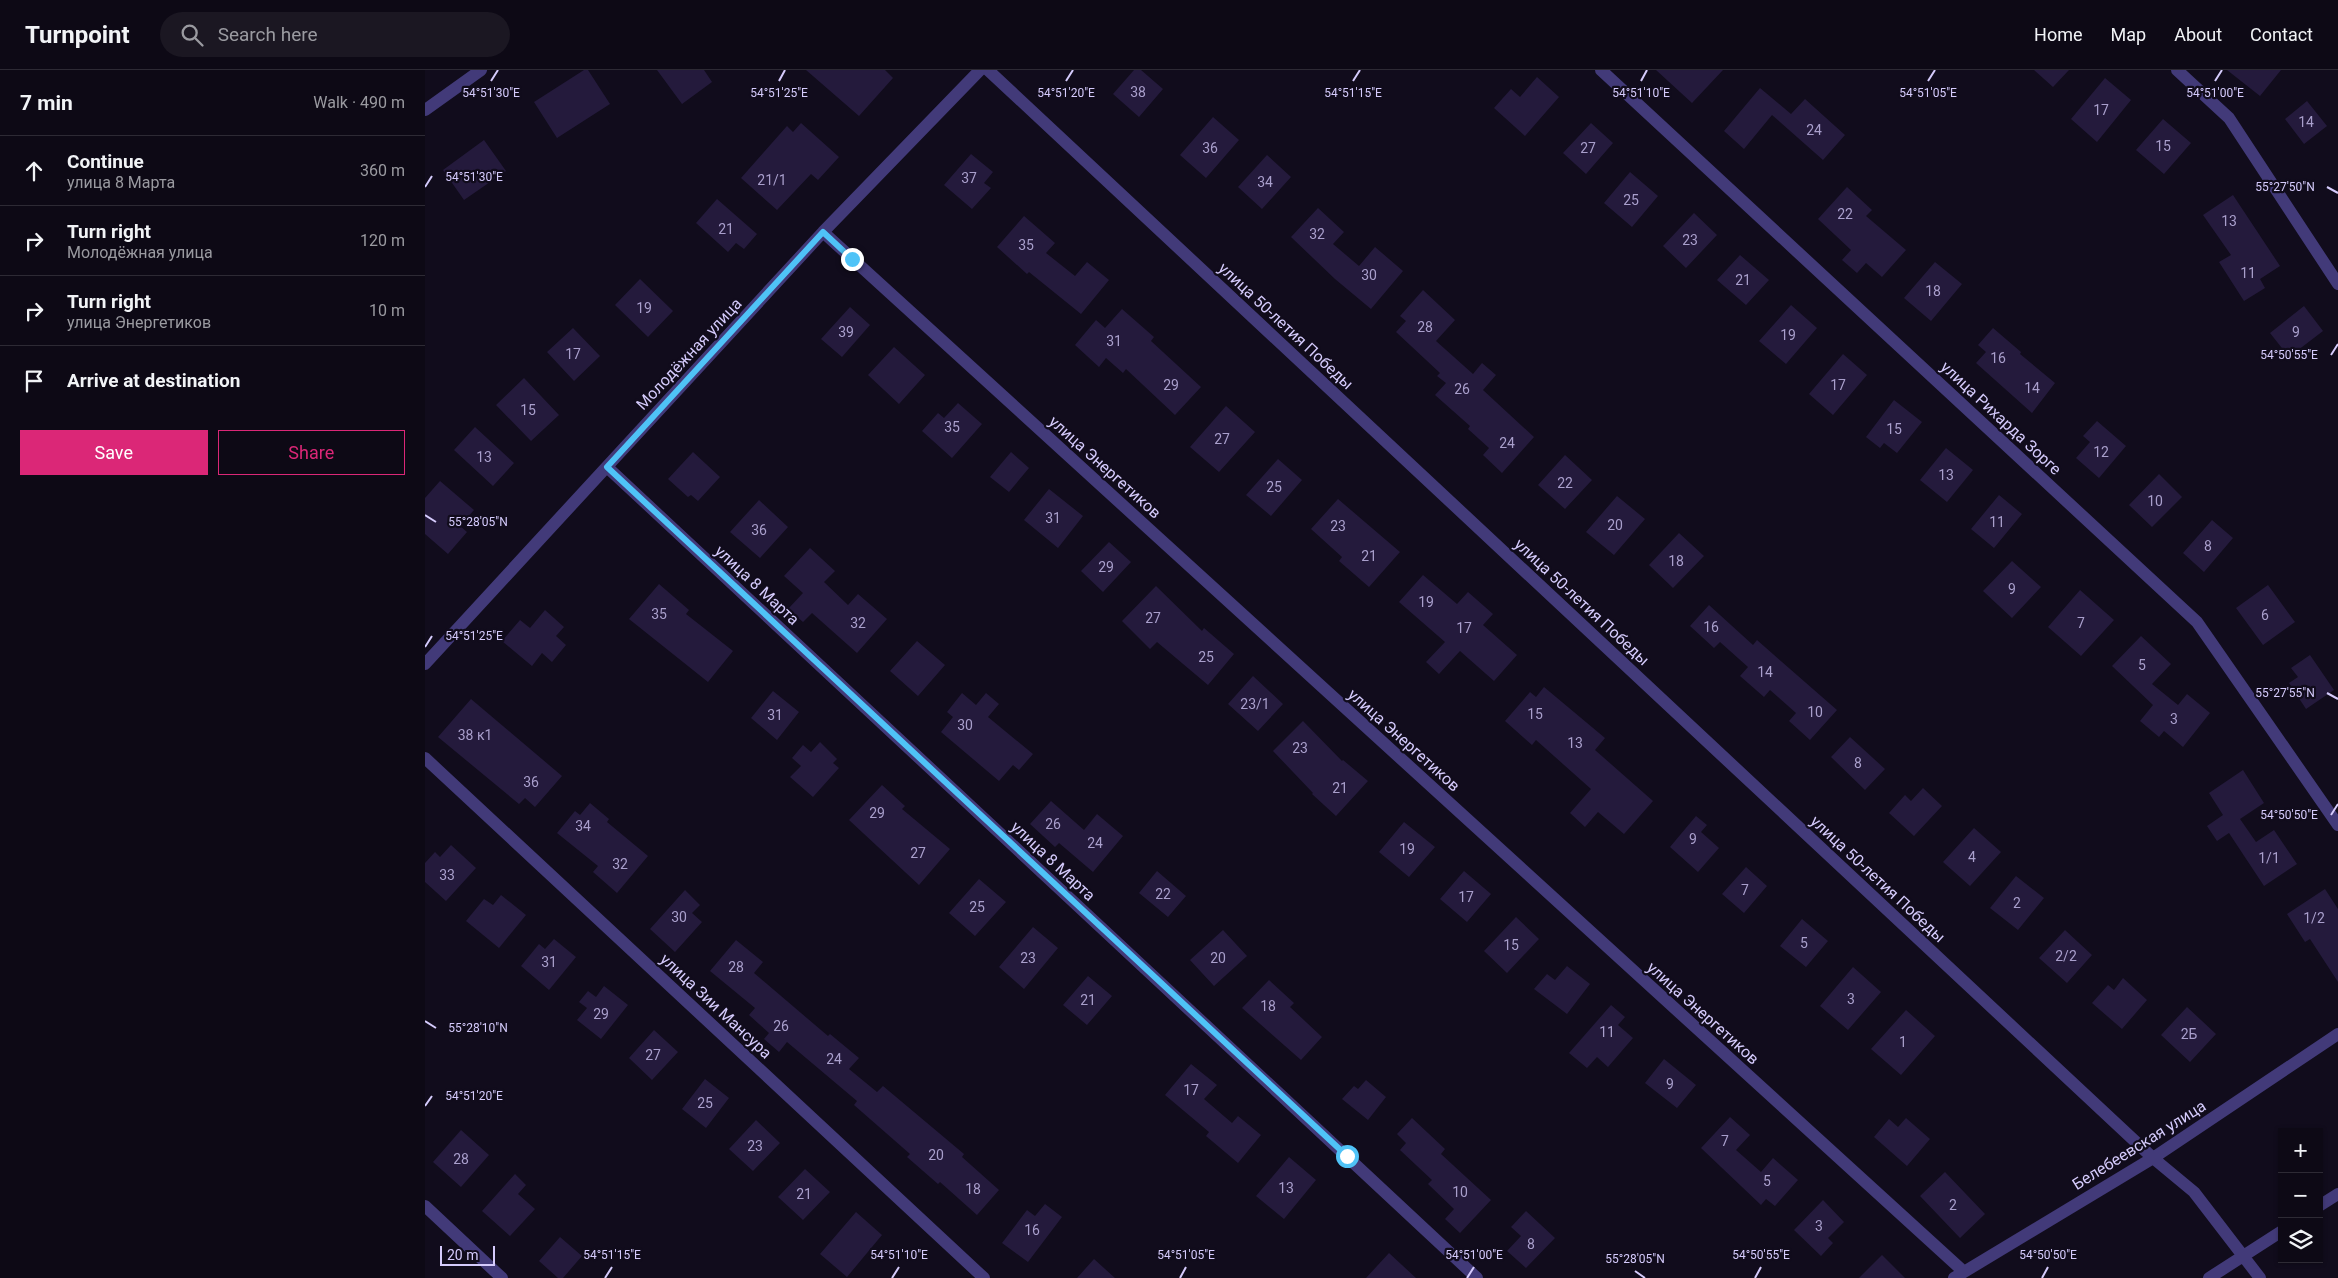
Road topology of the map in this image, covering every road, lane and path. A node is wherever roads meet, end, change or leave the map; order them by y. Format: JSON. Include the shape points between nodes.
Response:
{"nodes":[{"id":1,"x":481,"y":70,"type":"edge"},
{"id":2,"x":980,"y":70,"type":"edge"},
{"id":3,"x":988,"y":70,"type":"edge"},
{"id":4,"x":1601,"y":70,"type":"edge"},
{"id":5,"x":2177,"y":70,"type":"edge"},
{"id":6,"x":425,"y":110,"type":"edge"},
{"id":7,"x":823,"y":232,"type":"junction"},
{"id":8,"x":2338,"y":284,"type":"edge"},
{"id":9,"x":607,"y":467,"type":"junction"},
{"id":10,"x":425,"y":664,"type":"edge"},
{"id":11,"x":425,"y":758,"type":"edge"},
{"id":12,"x":2338,"y":825,"type":"edge"},
{"id":13,"x":2338,"y":1034,"type":"edge"},
{"id":14,"x":2153,"y":1158,"type":"junction"},
{"id":15,"x":2338,"y":1194,"type":"edge"},
{"id":16,"x":2323,"y":1203,"type":"edge"},
{"id":17,"x":425,"y":1206,"type":"edge"},
{"id":18,"x":2278,"y":1234,"type":"edge"},
{"id":19,"x":2245,"y":1256,"type":"junction"},
{"id":20,"x":1958,"y":1275,"type":"edge"},
{"id":21,"x":502,"y":1278,"type":"edge"},
{"id":22,"x":984,"y":1278,"type":"edge"},
{"id":23,"x":1477,"y":1278,"type":"edge"},
{"id":24,"x":2209,"y":1278,"type":"edge"},
{"id":25,"x":2260,"y":1278,"type":"edge"}],
"edges":[{"from":1,"to":6,"type":"street"},
{"from":2,"to":7,"type":"street","name":"Молодёжная улица"},
{"from":3,"to":14,"type":"street","name":"улица 50-летия Победы"},
{"from":4,"to":12,"type":"street","name":"улица Рихарда Зорге","via":[[2197,622]]},
{"from":5,"to":8,"type":"street","via":[[2229,118]]},
{"from":7,"to":9,"type":"street","name":"Молодёжная улица"},
{"from":7,"to":20,"type":"street","name":"улица Энергетиков"},
{"from":9,"to":10,"type":"street","name":"Молодёжная улица"},
{"from":9,"to":23,"type":"street","name":"улица 8 Марта"},
{"from":11,"to":22,"type":"street","name":"улица Зии Мансура"},
{"from":13,"to":14,"type":"street","name":"Белебеевская улица"},
{"from":14,"to":19,"type":"street","name":"улица 50-летия Победы","via":[[2194,1192]]},
{"from":14,"to":20,"type":"street","name":"Белебеевская улица"},
{"from":15,"to":16,"type":"street"},
{"from":17,"to":21,"type":"street"},
{"from":18,"to":19,"type":"street"},
{"from":19,"to":24,"type":"street"},
{"from":19,"to":25,"type":"street","name":"улица 50-летия Победы"}]}
